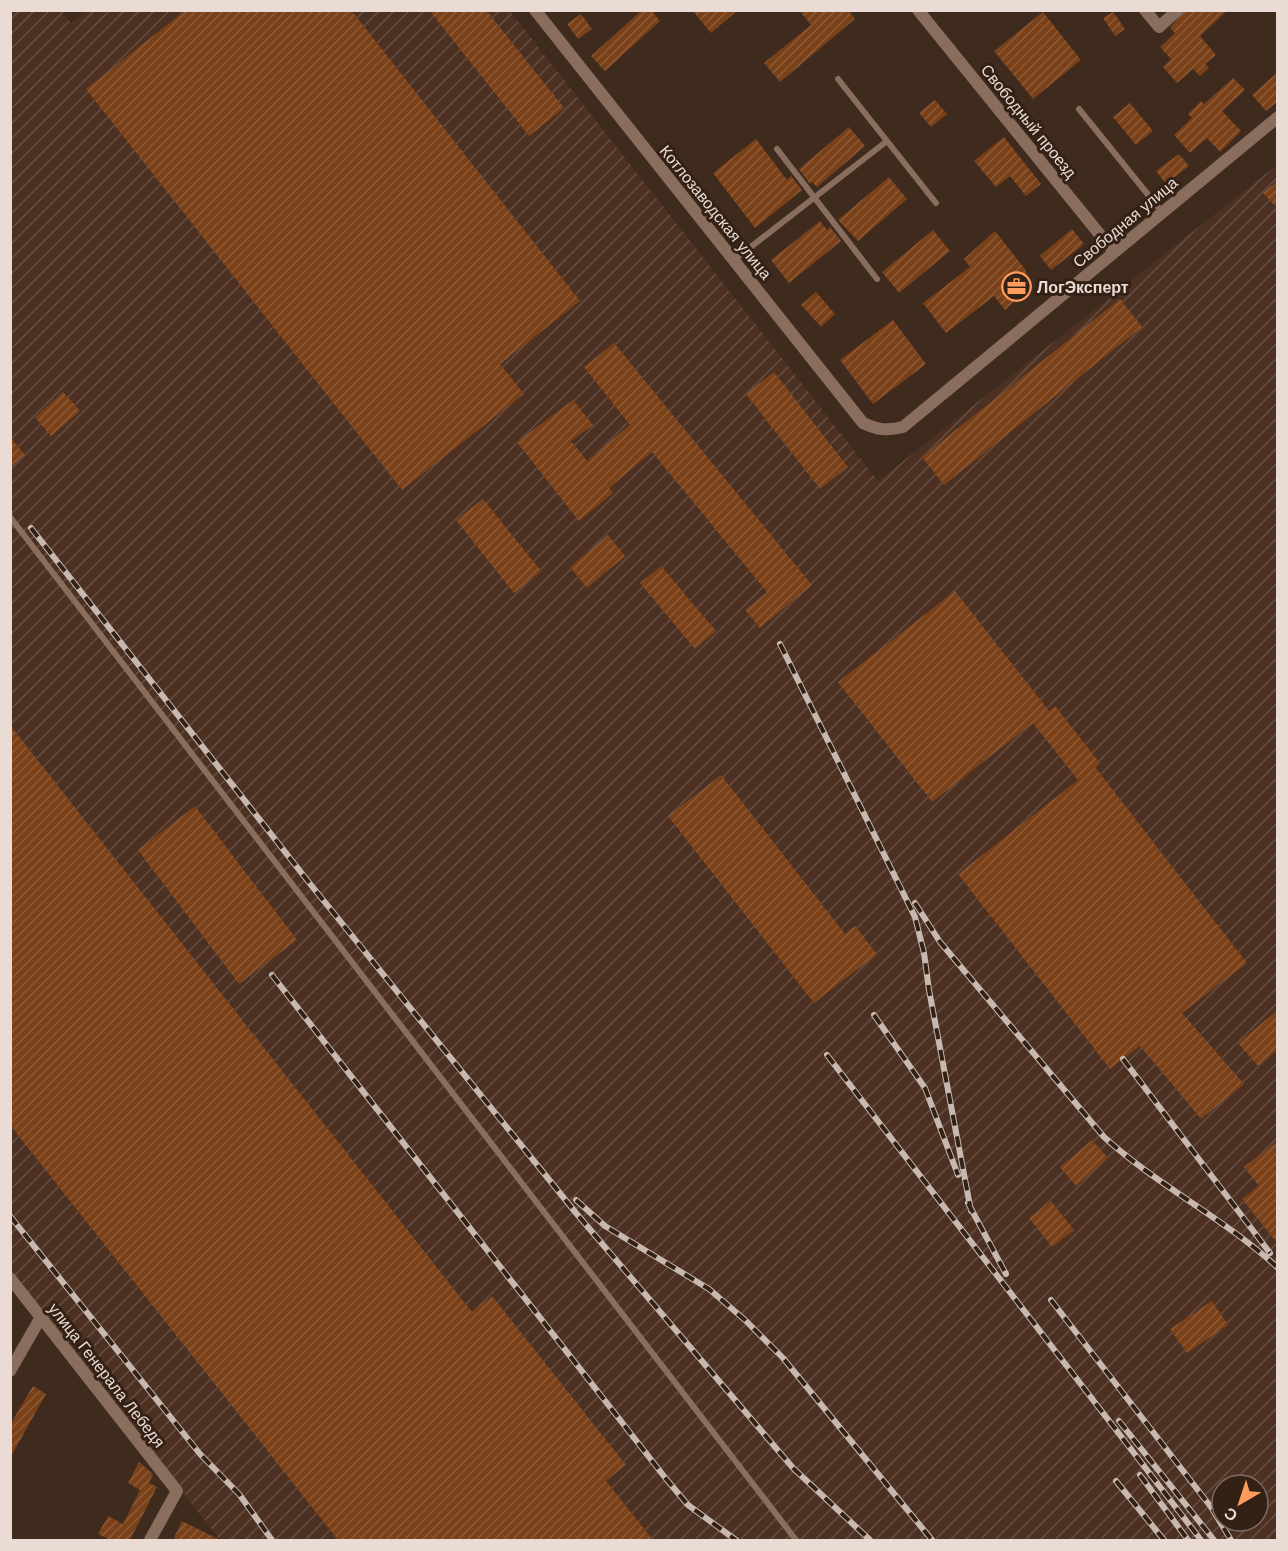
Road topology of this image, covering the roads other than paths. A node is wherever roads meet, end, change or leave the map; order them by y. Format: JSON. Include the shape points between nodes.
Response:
{"nodes":[{"id":1,"x":535,"y":10,"type":"edge"},
{"id":2,"x":918,"y":10,"type":"edge"},
{"id":3,"x":1145,"y":10,"type":"edge"},
{"id":4,"x":1178,"y":10,"type":"edge"},
{"id":5,"x":838,"y":79,"type":"dead end"},
{"id":6,"x":1079,"y":109,"type":"dead end"},
{"id":7,"x":1278,"y":117,"type":"edge"},
{"id":8,"x":887,"y":141,"type":"junction"},
{"id":9,"x":777,"y":149,"type":"dead end"},
{"id":10,"x":814,"y":197,"type":"junction"},
{"id":11,"x":936,"y":203,"type":"dead end"},
{"id":12,"x":1162,"y":212,"type":"junction"},
{"id":13,"x":1114,"y":252,"type":"junction"},
{"id":14,"x":734,"y":261,"type":"junction"},
{"id":15,"x":877,"y":279,"type":"dead end"},
{"id":16,"x":876,"y":429,"type":"joint"},
{"id":17,"x":10,"y":517,"type":"edge"},
{"id":18,"x":10,"y":1278,"type":"edge"},
{"id":19,"x":41,"y":1317,"type":"junction"},
{"id":20,"x":10,"y":1371,"type":"edge"},
{"id":21,"x":150,"y":1540,"type":"edge"},
{"id":22,"x":796,"y":1540,"type":"edge"}],
"edges":[{"from":1,"to":14,"type":"street","name":"Котлозаводская улица"},
{"from":2,"to":13,"type":"street","name":"Свободный проезд"},
{"from":3,"to":4,"type":"street","via":[[1159,27]]},
{"from":5,"to":8,"type":"lane"},
{"from":6,"to":12,"type":"lane"},
{"from":7,"to":12,"type":"street","name":"Свободная улица"},
{"from":8,"to":10,"type":"lane"},
{"from":8,"to":11,"type":"lane"},
{"from":9,"to":10,"type":"lane"},
{"from":10,"to":14,"type":"lane"},
{"from":10,"to":15,"type":"lane"},
{"from":12,"to":13,"type":"street","name":"Свободная улица"},
{"from":13,"to":16,"type":"street","name":"Свободная улица","via":[[903,427]]},
{"from":14,"to":16,"type":"street","name":"Котлозаводская улица","via":[[863,423]]},
{"from":17,"to":22,"type":"lane"},
{"from":18,"to":19,"type":"street","name":"улица Генерала Лебедя"},
{"from":19,"to":20,"type":"street"},
{"from":19,"to":21,"type":"street","name":"улица Генерала Лебедя","via":[[177,1491]]}]}
